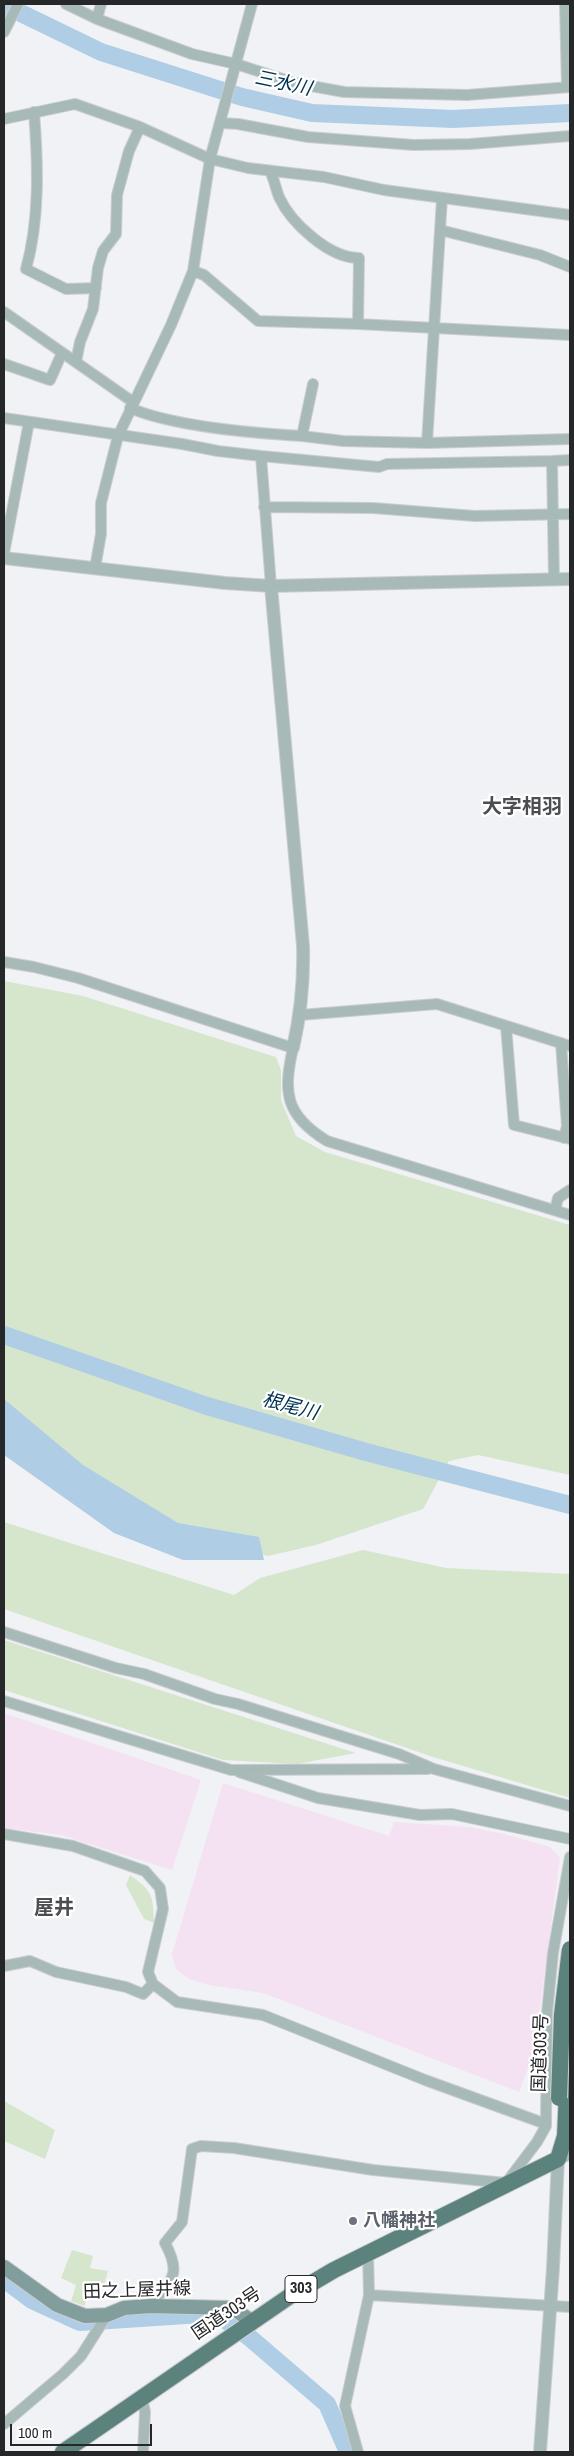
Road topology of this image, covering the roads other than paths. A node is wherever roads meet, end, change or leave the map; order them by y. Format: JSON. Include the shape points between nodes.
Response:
{"nodes":[{"id":1,"x":18,"y":4,"type":"edge"},
{"id":2,"x":66,"y":4,"type":"edge"},
{"id":3,"x":102,"y":4,"type":"edge"},
{"id":4,"x":252,"y":4,"type":"edge"},
{"id":5,"x":566,"y":4,"type":"edge"},
{"id":6,"x":97,"y":19,"type":"junction"},
{"id":7,"x":4,"y":32,"type":"edge"},
{"id":8,"x":235,"y":68,"type":"junction"},
{"id":9,"x":569,"y":87,"type":"edge"},
{"id":10,"x":34,"y":112,"type":"junction"},
{"id":11,"x":4,"y":119,"type":"edge"},
{"id":12,"x":222,"y":121,"type":"junction"},
{"id":13,"x":140,"y":127,"type":"junction"},
{"id":14,"x":570,"y":136,"type":"edge"},
{"id":15,"x":210,"y":159,"type":"junction"},
{"id":16,"x":270,"y":171,"type":"junction"},
{"id":17,"x":442,"y":198,"type":"junction"},
{"id":18,"x":570,"y":215,"type":"edge"},
{"id":19,"x":440,"y":230,"type":"junction"},
{"id":20,"x":570,"y":267,"type":"edge"},
{"id":21,"x":193,"y":271,"type":"junction"},
{"id":22,"x":96,"y":288,"type":"junction"},
{"id":23,"x":4,"y":312,"type":"edge"},
{"id":24,"x":358,"y":324,"type":"junction"},
{"id":25,"x":433,"y":328,"type":"junction"},
{"id":26,"x":570,"y":335,"type":"edge"},
{"id":27,"x":62,"y":353,"type":"junction"},
{"id":28,"x":76,"y":362,"type":"junction"},
{"id":29,"x":4,"y":364,"type":"edge"},
{"id":30,"x":313,"y":384,"type":"dead end"},
{"id":31,"x":131,"y":405,"type":"junction"},
{"id":32,"x":4,"y":418,"type":"edge"},
{"id":33,"x":29,"y":422,"type":"junction"},
{"id":34,"x":118,"y":436,"type":"junction"},
{"id":35,"x":302,"y":436,"type":"junction"},
{"id":36,"x":570,"y":439,"type":"edge"},
{"id":37,"x":427,"y":443,"type":"junction"},
{"id":38,"x":262,"y":456,"type":"junction"},
{"id":39,"x":570,"y":460,"type":"edge"},
{"id":40,"x":552,"y":461,"type":"junction"},
{"id":41,"x":264,"y":507,"type":"junction"},
{"id":42,"x":553,"y":514,"type":"junction"},
{"id":43,"x":570,"y":514,"type":"edge"},
{"id":44,"x":4,"y":553,"type":"edge"},
{"id":45,"x":4,"y":558,"type":"edge"},
{"id":46,"x":95,"y":568,"type":"junction"},
{"id":47,"x":554,"y":579,"type":"junction"},
{"id":48,"x":570,"y":579,"type":"edge"},
{"id":49,"x":271,"y":586,"type":"junction"},
{"id":50,"x":4,"y":962,"type":"edge"},
{"id":51,"x":300,"y":1014,"type":"junction"},
{"id":52,"x":506,"y":1026,"type":"junction"},
{"id":53,"x":566,"y":1045,"type":"edge"},
{"id":54,"x":293,"y":1048,"type":"junction"},
{"id":55,"x":567,"y":1139,"type":"edge"},
{"id":56,"x":570,"y":1190,"type":"edge"},
{"id":57,"x":555,"y":1210,"type":"junction"},
{"id":58,"x":570,"y":1215,"type":"edge"},
{"id":59,"x":4,"y":1632,"type":"edge"},
{"id":60,"x":4,"y":1701,"type":"edge"},
{"id":61,"x":434,"y":1769,"type":"junction"},
{"id":62,"x":231,"y":1770,"type":"junction"},
{"id":63,"x":570,"y":1806,"type":"edge"},
{"id":64,"x":4,"y":1834,"type":"edge"},
{"id":65,"x":570,"y":1839,"type":"edge"},
{"id":66,"x":570,"y":1857,"type":"edge"},
{"id":67,"x":562,"y":1952,"type":"edge"},
{"id":68,"x":4,"y":1966,"type":"edge"},
{"id":69,"x":153,"y":1984,"type":"junction"},
{"id":70,"x":570,"y":2024,"type":"edge"},
{"id":71,"x":563,"y":2098,"type":"junction"},
{"id":72,"x":546,"y":2124,"type":"junction"},
{"id":73,"x":564,"y":2156,"type":"edge"},
{"id":74,"x":506,"y":2183,"type":"junction"},
{"id":75,"x":368,"y":2254,"type":"junction"},
{"id":76,"x":4,"y":2268,"type":"edge"},
{"id":77,"x":369,"y":2295,"type":"junction"},
{"id":78,"x":551,"y":2305,"type":"junction"},
{"id":79,"x":150,"y":2306,"type":"junction"},
{"id":80,"x":570,"y":2307,"type":"edge"},
{"id":81,"x":107,"y":2315,"type":"junction"},
{"id":82,"x":251,"y":2322,"type":"junction"},
{"id":83,"x":142,"y":2398,"type":"junction"},
{"id":84,"x":4,"y":2424,"type":"edge"},
{"id":85,"x":63,"y":2452,"type":"edge"},
{"id":86,"x":143,"y":2452,"type":"edge"},
{"id":87,"x":358,"y":2452,"type":"edge"},
{"id":88,"x":540,"y":2452,"type":"edge"}],
"edges":[{"from":1,"to":7,"type":"street"},
{"from":2,"to":6,"type":"street"},
{"from":3,"to":6,"type":"street"},
{"from":4,"to":8,"type":"street"},
{"from":5,"to":9,"type":"street"},
{"from":6,"to":8,"type":"street"},
{"from":8,"to":9,"type":"street","via":[[344,92],[467,95]]},
{"from":8,"to":12,"type":"street"},
{"from":10,"to":11,"type":"street"},
{"from":10,"to":13,"type":"street","via":[[75,104]]},
{"from":10,"to":22,"type":"street","via":[[37,158],[33,244],[26,269],[66,289]]},
{"from":12,"to":14,"type":"street","via":[[308,137],[414,145]]},
{"from":12,"to":15,"type":"street"},
{"from":13,"to":15,"type":"street"},
{"from":13,"to":22,"type":"street","via":[[117,195],[116,234],[103,251]]},
{"from":15,"to":16,"type":"street"},
{"from":15,"to":21,"type":"street"},
{"from":16,"to":17,"type":"street"},
{"from":16,"to":24,"type":"street","via":[[280,197],[298,225],[336,253],[359,258]]},
{"from":17,"to":18,"type":"street"},
{"from":17,"to":19,"type":"street"},
{"from":19,"to":20,"type":"street","via":[[540,255]]},
{"from":19,"to":25,"type":"street"},
{"from":21,"to":24,"type":"street","via":[[204,275],[258,321]]},
{"from":21,"to":31,"type":"street","via":[[171,325]]},
{"from":22,"to":28,"type":"street","via":[[93,309]]},
{"from":23,"to":27,"type":"street"},
{"from":24,"to":25,"type":"street"},
{"from":25,"to":26,"type":"street"},
{"from":25,"to":37,"type":"street"},
{"from":27,"to":28,"type":"street"},
{"from":27,"to":29,"type":"street","via":[[50,380]]},
{"from":28,"to":31,"type":"street"},
{"from":30,"to":35,"type":"street"},
{"from":31,"to":34,"type":"street"},
{"from":31,"to":35,"type":"street","via":[[166,419]]},
{"from":32,"to":33,"type":"street"},
{"from":33,"to":34,"type":"street"},
{"from":33,"to":44,"type":"street"},
{"from":34,"to":38,"type":"street"},
{"from":34,"to":46,"type":"street","via":[[100,503],[101,534]]},
{"from":35,"to":37,"type":"street","via":[[343,441]]},
{"from":36,"to":37,"type":"street"},
{"from":38,"to":40,"type":"street","via":[[378,466]]},
{"from":38,"to":41,"type":"street"},
{"from":39,"to":40,"type":"street"},
{"from":40,"to":42,"type":"street"},
{"from":41,"to":42,"type":"street","via":[[373,508],[475,516]]},
{"from":41,"to":49,"type":"street"},
{"from":42,"to":43,"type":"street"},
{"from":42,"to":47,"type":"street"},
{"from":45,"to":46,"type":"street"},
{"from":46,"to":49,"type":"street"},
{"from":47,"to":48,"type":"street"},
{"from":47,"to":49,"type":"street"},
{"from":49,"to":51,"type":"street","via":[[303,946]]},
{"from":50,"to":54,"type":"street","via":[[78,978]]},
{"from":51,"to":52,"type":"street","via":[[437,1004]]},
{"from":51,"to":54,"type":"street"},
{"from":52,"to":53,"type":"street"},
{"from":52,"to":55,"type":"street","via":[[514,1125]]},
{"from":53,"to":55,"type":"street"},
{"from":54,"to":57,"type":"street","via":[[287,1077],[288,1097],[308,1129],[327,1141]]},
{"from":56,"to":57,"type":"street","via":[[558,1198]]},
{"from":57,"to":58,"type":"street"},
{"from":59,"to":61,"type":"street","via":[[399,1754]]},
{"from":60,"to":62,"type":"street"},
{"from":61,"to":62,"type":"street"},
{"from":61,"to":63,"type":"street"},
{"from":62,"to":65,"type":"street","via":[[318,1798],[420,1815],[452,1814]]},
{"from":64,"to":69,"type":"street","via":[[74,1846],[145,1871],[160,1888],[163,1910],[148,1972]]},
{"from":66,"to":67,"type":"street"},
{"from":67,"to":71,"type":"highway","name":"国道303号","bridge":true},
{"from":67,"to":72,"type":"street","via":[[547,2013]]},
{"from":68,"to":69,"type":"street","via":[[30,1961],[56,1972],[126,1987],[143,1994]]},
{"from":69,"to":72,"type":"street","via":[[176,2002],[263,2015]]},
{"from":70,"to":71,"type":"highway","name":"国道303号"},
{"from":71,"to":73,"type":"highway","name":"国道303号","via":[[556,2137]]},
{"from":72,"to":74,"type":"street","via":[[537,2142]]},
{"from":73,"to":74,"type":"highway","name":"国道303号","number":"303"},
{"from":73,"to":78,"type":"street"},
{"from":74,"to":75,"type":"highway","name":"国道303号","number":"303"},
{"from":74,"to":79,"type":"street","via":[[373,2170],[234,2148],[201,2146],[192,2149],[182,2222],[165,2243],[175,2275]]},
{"from":75,"to":77,"type":"street"},
{"from":75,"to":82,"type":"highway","name":"国道303号","number":"303","via":[[334,2270]]},
{"from":76,"to":81,"type":"main road","name":"田之上屋井線","via":[[57,2306],[85,2316]]},
{"from":77,"to":78,"type":"street"},
{"from":77,"to":87,"type":"street","via":[[345,2406]]},
{"from":78,"to":80,"type":"street"},
{"from":78,"to":88,"type":"street"},
{"from":79,"to":81,"type":"main road","name":"田之上屋井線","via":[[124,2308]]},
{"from":79,"to":82,"type":"main road","name":"田之上屋井線","via":[[233,2308]]},
{"from":81,"to":84,"type":"street","via":[[81,2356],[64,2374]]},
{"from":82,"to":83,"type":"highway","name":"国道303号","number":"303"},
{"from":83,"to":85,"type":"highway","name":"国道303号","number":"303"},
{"from":83,"to":86,"type":"street","via":[[145,2412]]}]}
